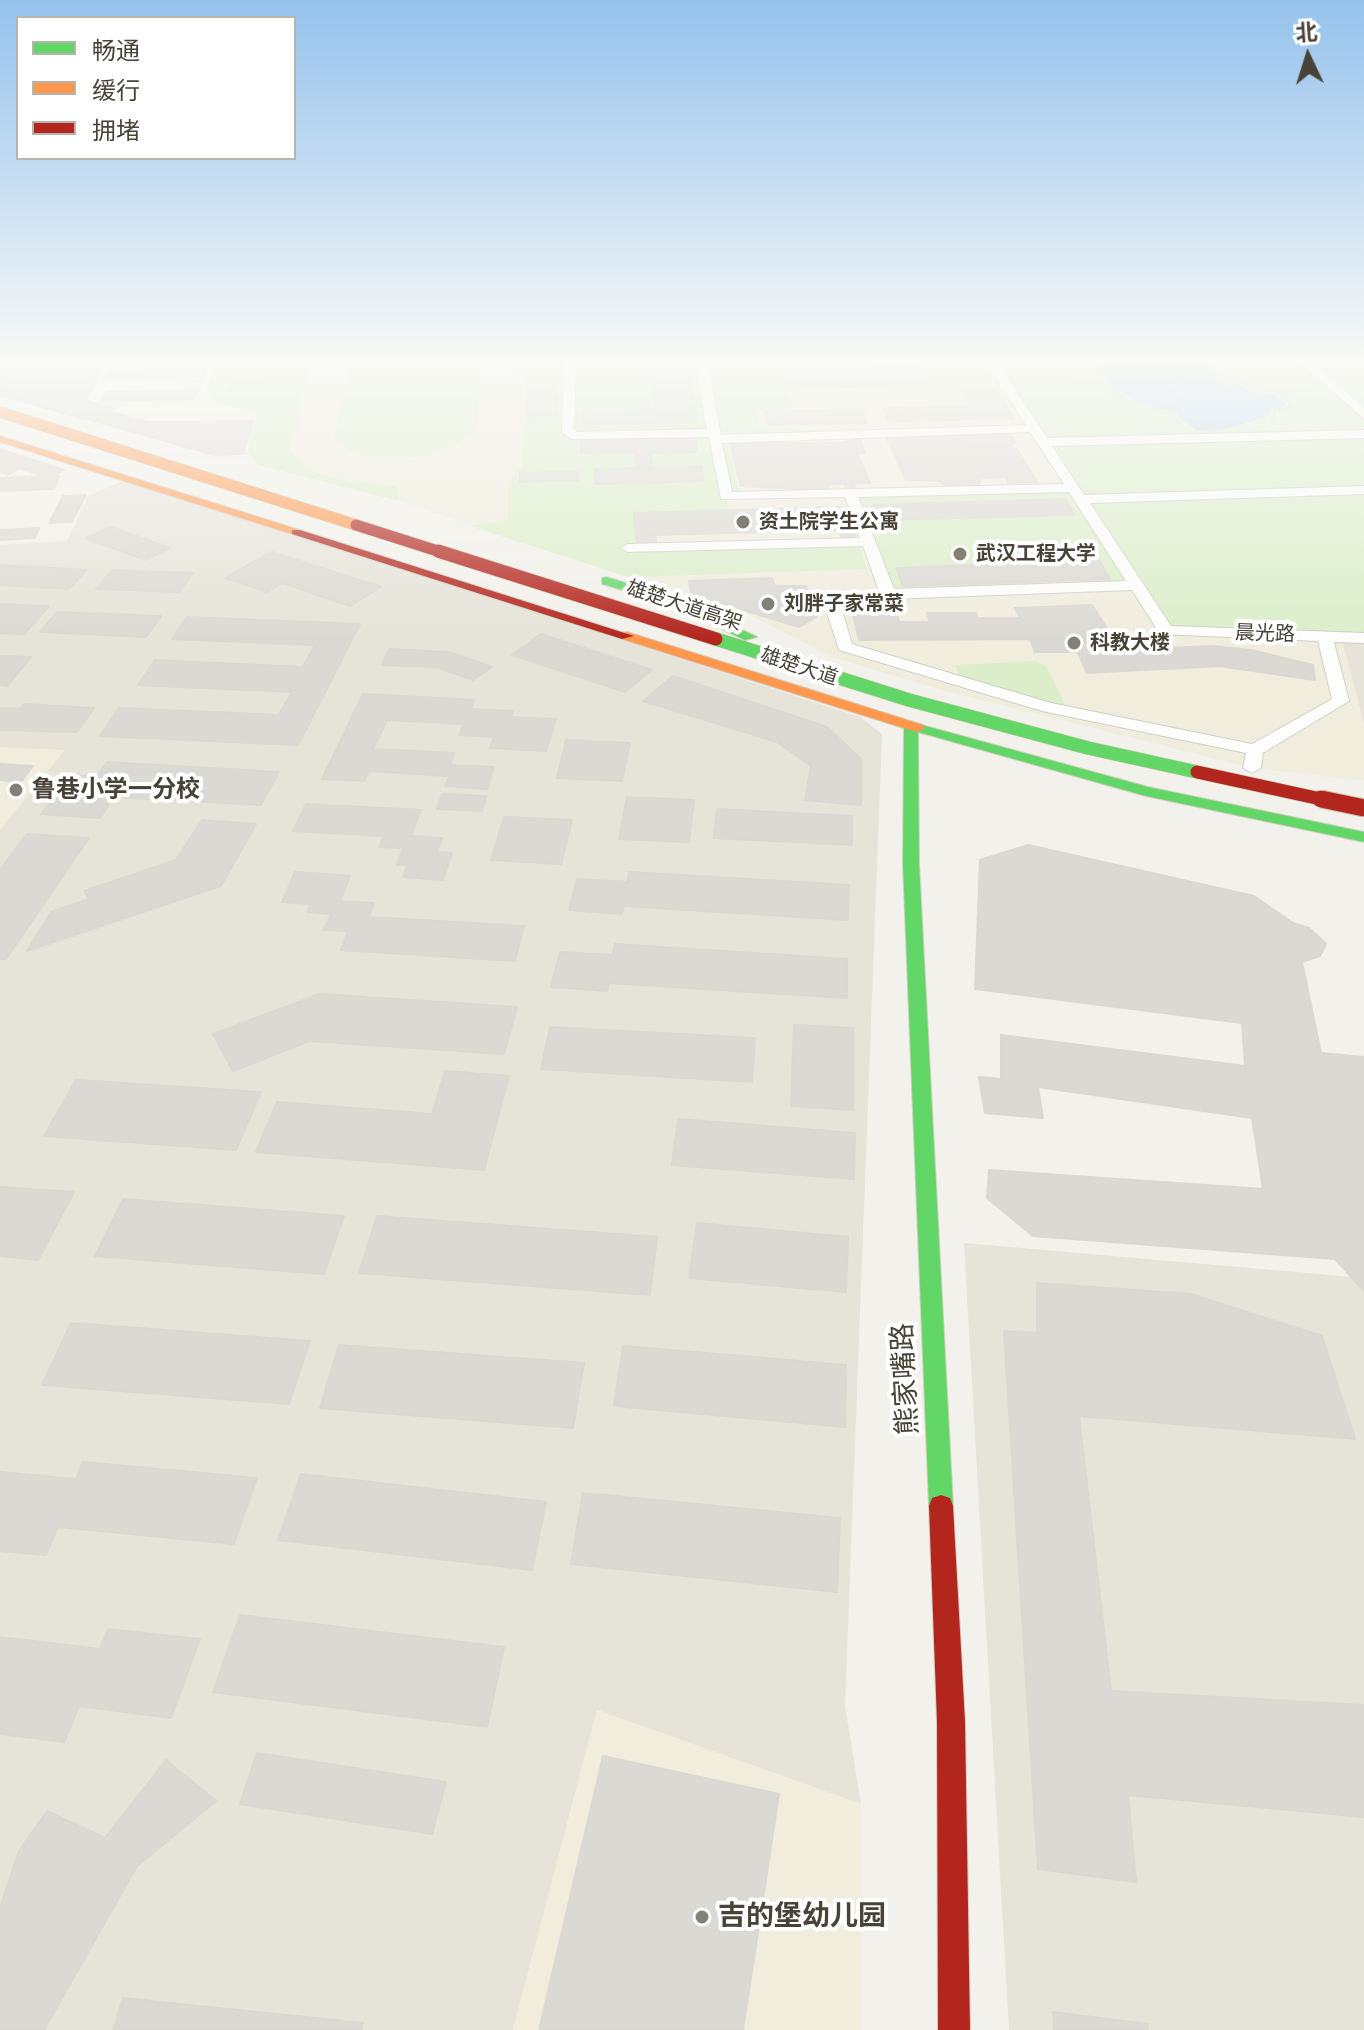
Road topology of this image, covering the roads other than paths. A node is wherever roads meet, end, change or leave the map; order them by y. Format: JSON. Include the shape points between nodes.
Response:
{"nodes":[{"id":1,"x":40,"y":452,"type":"edge"},
{"id":2,"x":69,"y":452,"type":"edge"},
{"id":3,"x":125,"y":452,"type":"edge"},
{"id":4,"x":149,"y":452,"type":"edge"},
{"id":5,"x":162,"y":452,"type":"edge"},
{"id":6,"x":717,"y":452,"type":"edge"},
{"id":7,"x":1051,"y":452,"type":"edge"},
{"id":8,"x":301,"y":488,"type":"dead end"},
{"id":9,"x":1364,"y":490,"type":"edge"},
{"id":10,"x":850,"y":493,"type":"junction"},
{"id":11,"x":1079,"y":494,"type":"junction"},
{"id":12,"x":868,"y":542,"type":"junction"},
{"id":13,"x":628,"y":548,"type":"dead end"},
{"id":14,"x":599,"y":578,"type":"dead end"},
{"id":15,"x":1137,"y":585,"type":"junction"},
{"id":16,"x":888,"y":594,"type":"junction"},
{"id":17,"x":750,"y":637,"type":"junction"},
{"id":18,"x":1325,"y":637,"type":"junction"},
{"id":19,"x":1364,"y":638,"type":"edge"},
{"id":20,"x":911,"y":726,"type":"junction"},
{"id":21,"x":1208,"y":766,"type":"junction"},
{"id":22,"x":1364,"y":796,"type":"edge"},
{"id":23,"x":1196,"y":802,"type":"junction"},
{"id":24,"x":1364,"y":808,"type":"edge"},
{"id":25,"x":1364,"y":824,"type":"edge"},
{"id":26,"x":1364,"y":837,"type":"edge"},
{"id":27,"x":954,"y":2030,"type":"edge"}],
"edges":[{"from":1,"to":20,"type":"main road","name":"雄楚大道"},
{"from":2,"to":25,"type":"main road","name":"雄楚大道高架","via":[[1062,762]]},
{"from":3,"to":24,"type":"main road","name":"雄楚大道高架","bridge":true,"via":[[909,700],[1088,748]]},
{"from":4,"to":17,"type":"main road","name":"雄楚大道"},
{"from":5,"to":8,"type":"main road","bridge":true},
{"from":6,"to":10,"type":"street","via":[[726,496]]},
{"from":7,"to":11,"type":"street"},
{"from":9,"to":11,"type":"street"},
{"from":10,"to":11,"type":"street"},
{"from":10,"to":12,"type":"street"},
{"from":11,"to":15,"type":"street"},
{"from":12,"to":13,"type":"street"},
{"from":12,"to":16,"type":"street"},
{"from":14,"to":17,"type":"main road","via":[[670,600]]},
{"from":15,"to":16,"type":"street"},
{"from":15,"to":18,"type":"street","name":"晨光路","via":[[1166,631]]},
{"from":16,"to":18,"type":"street","via":[[833,607],[845,647],[1048,707],[1254,759],[1341,701]]},
{"from":17,"to":21,"type":"main road","name":"雄楚大道","via":[[964,704]]},
{"from":18,"to":19,"type":"street","name":"晨光路"},
{"from":20,"to":23,"type":"main road","name":"雄楚大道"},
{"from":20,"to":27,"type":"main road","name":"熊家嘴路","via":[[911,879],[951,1722]]},
{"from":21,"to":22,"type":"main road","name":"雄楚大道"},
{"from":21,"to":23,"type":"main road","via":[[1231,774],[1244,787],[1240,796],[1226,803]]},
{"from":23,"to":26,"type":"main road","name":"雄楚大道"}]}
